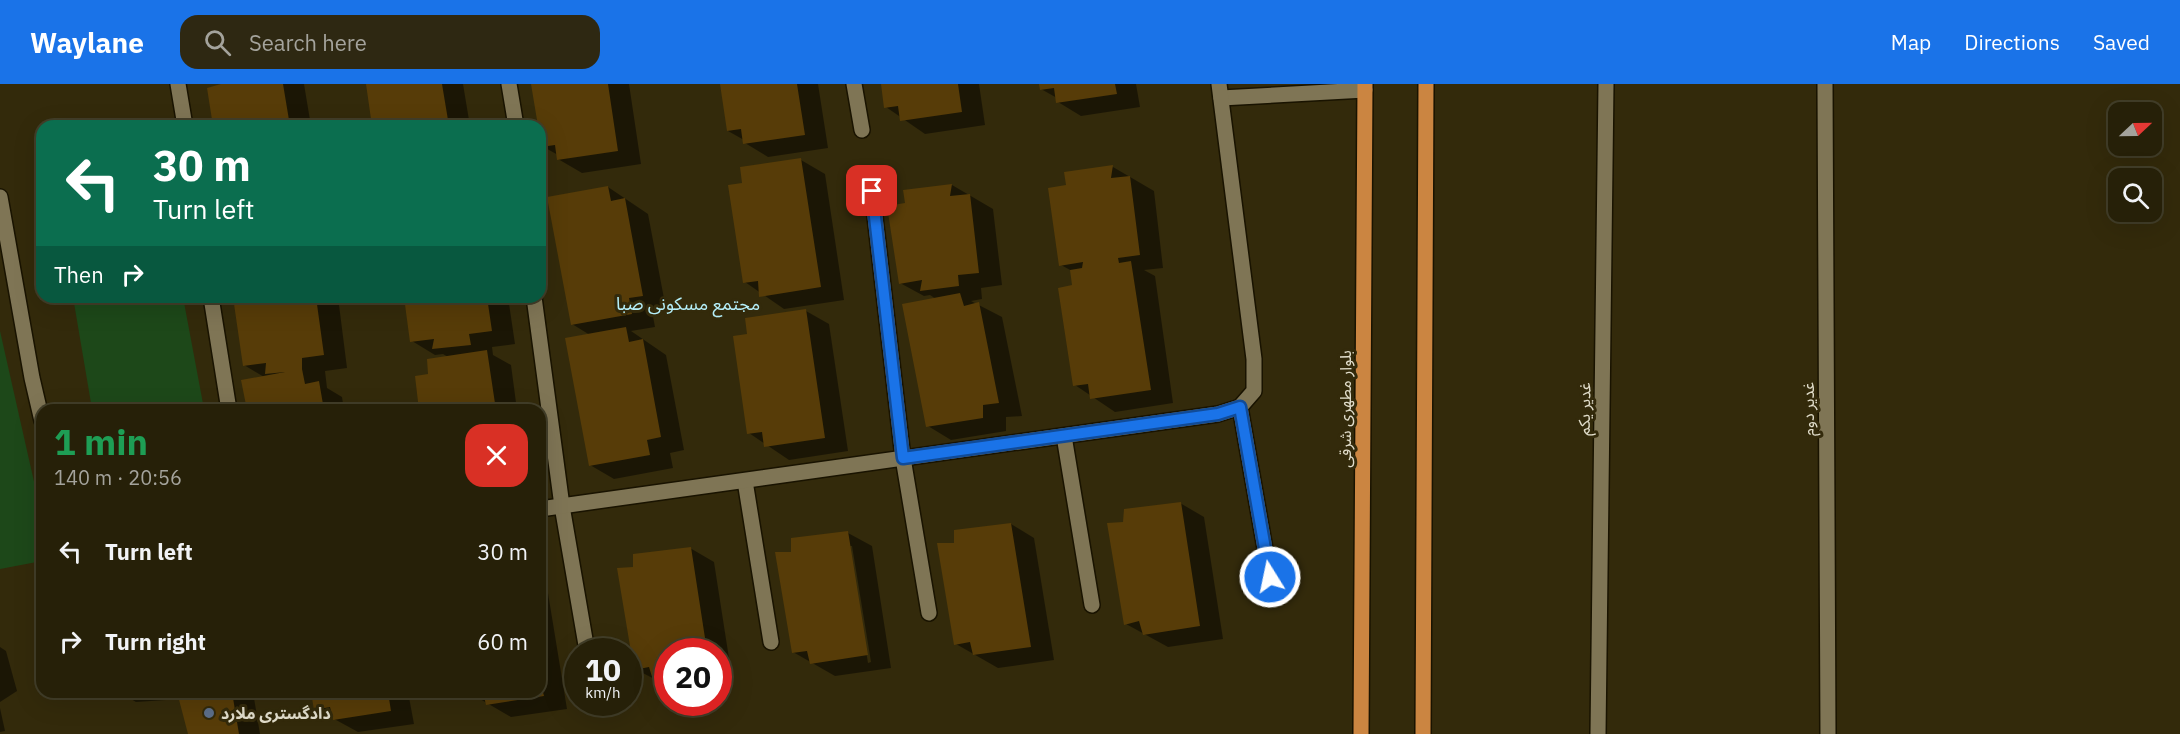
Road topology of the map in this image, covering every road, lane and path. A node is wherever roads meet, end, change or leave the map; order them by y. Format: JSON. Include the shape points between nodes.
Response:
{"nodes":[{"id":1,"x":178,"y":84,"type":"edge"},
{"id":2,"x":509,"y":84,"type":"edge"},
{"id":3,"x":854,"y":84,"type":"edge"},
{"id":4,"x":1426,"y":84,"type":"edge"},
{"id":5,"x":1606,"y":84,"type":"edge"},
{"id":6,"x":1825,"y":84,"type":"edge"},
{"id":7,"x":1365,"y":87,"type":"edge"},
{"id":8,"x":1220,"y":91,"type":"edge"},
{"id":9,"x":183,"y":120,"type":"edge"},
{"id":10,"x":515,"y":120,"type":"edge"},
{"id":11,"x":862,"y":130,"type":"dead end"},
{"id":12,"x":872,"y":191,"type":"dead end"},
{"id":13,"x":0,"y":197,"type":"edge"},
{"id":14,"x":212,"y":303,"type":"edge"},
{"id":15,"x":535,"y":303,"type":"edge"},
{"id":16,"x":38,"y":404,"type":"edge"},
{"id":17,"x":228,"y":404,"type":"edge"},
{"id":18,"x":1240,"y":407,"type":"junction"},
{"id":19,"x":1064,"y":435,"type":"junction"},
{"id":20,"x":903,"y":458,"type":"junction"},
{"id":21,"x":745,"y":481,"type":"junction"},
{"id":22,"x":562,"y":506,"type":"junction"},
{"id":23,"x":546,"y":508,"type":"edge"},
{"id":24,"x":1270,"y":577,"type":"dead end"},
{"id":25,"x":1092,"y":605,"type":"dead end"},
{"id":26,"x":929,"y":613,"type":"dead end"},
{"id":27,"x":585,"y":638,"type":"edge"},
{"id":28,"x":771,"y":642,"type":"dead end"},
{"id":29,"x":1361,"y":734,"type":"edge"},
{"id":30,"x":1423,"y":734,"type":"edge"},
{"id":31,"x":1598,"y":734,"type":"edge"},
{"id":32,"x":1828,"y":734,"type":"edge"}],
"edges":[{"from":1,"to":9,"type":"street"},
{"from":2,"to":10,"type":"street"},
{"from":3,"to":11,"type":"street"},
{"from":4,"to":30,"type":"main road"},
{"from":5,"to":31,"type":"street","name":"غدیر یکم"},
{"from":6,"to":32,"type":"street","name":"غدیر دوم"},
{"from":7,"to":8,"type":"street"},
{"from":7,"to":29,"type":"main road","name":"بلوار مطهری شرقی"},
{"from":8,"to":18,"type":"street","via":[[1254,359],[1254,391]]},
{"from":12,"to":20,"type":"street"},
{"from":13,"to":16,"type":"street"},
{"from":14,"to":17,"type":"street"},
{"from":15,"to":22,"type":"street"},
{"from":18,"to":19,"type":"street","via":[[1218,414]]},
{"from":18,"to":24,"type":"street"},
{"from":19,"to":20,"type":"street"},
{"from":19,"to":25,"type":"street"},
{"from":20,"to":21,"type":"street"},
{"from":20,"to":26,"type":"street"},
{"from":21,"to":22,"type":"street"},
{"from":21,"to":28,"type":"street"},
{"from":22,"to":23,"type":"street"},
{"from":22,"to":27,"type":"street"}]}
